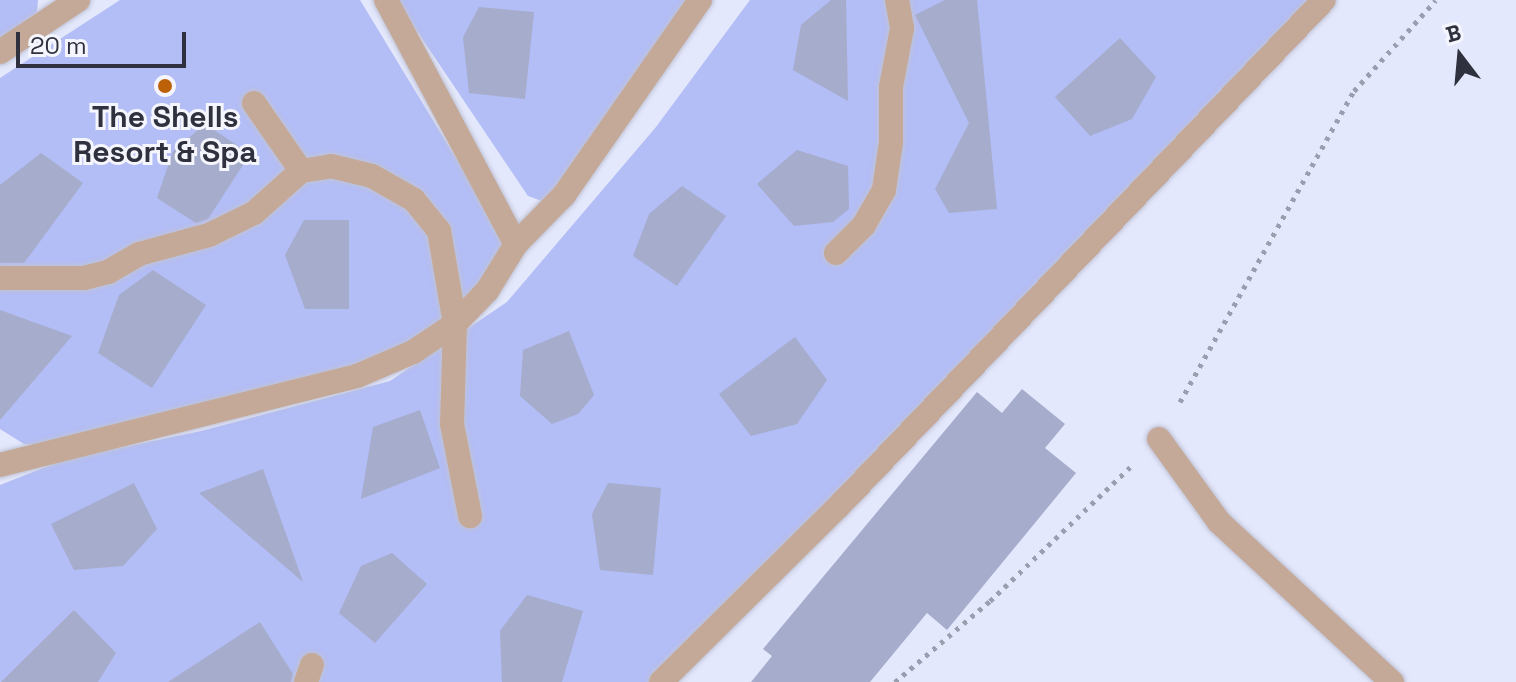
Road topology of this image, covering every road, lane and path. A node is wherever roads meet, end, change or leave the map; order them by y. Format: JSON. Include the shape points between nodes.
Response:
{"nodes":[{"id":1,"x":74,"y":0,"type":"edge"},
{"id":2,"x":386,"y":0,"type":"edge"},
{"id":3,"x":700,"y":0,"type":"edge"},
{"id":4,"x":897,"y":0,"type":"edge"},
{"id":5,"x":1324,"y":0,"type":"edge"},
{"id":6,"x":1436,"y":0,"type":"edge"},
{"id":7,"x":0,"y":52,"type":"edge"},
{"id":8,"x":254,"y":103,"type":"dead end"},
{"id":9,"x":301,"y":171,"type":"junction"},
{"id":10,"x":516,"y":244,"type":"junction"},
{"id":11,"x":836,"y":253,"type":"dead end"},
{"id":12,"x":0,"y":278,"type":"edge"},
{"id":13,"x":455,"y":324,"type":"junction"},
{"id":14,"x":1159,"y":439,"type":"junction"},
{"id":15,"x":0,"y":465,"type":"edge"},
{"id":16,"x":470,"y":516,"type":"dead end"},
{"id":17,"x":661,"y":682,"type":"edge"},
{"id":18,"x":895,"y":682,"type":"edge"},
{"id":19,"x":1392,"y":682,"type":"edge"}],
"edges":[{"from":1,"to":7,"type":"street"},
{"from":2,"to":10,"type":"street"},
{"from":3,"to":10,"type":"street","via":[[564,195]]},
{"from":4,"to":11,"type":"street","via":[[902,28],[891,87],[884,190],[864,225]]},
{"from":5,"to":17,"type":"street","via":[[840,505]]},
{"from":6,"to":14,"type":"path","via":[[1354,91]]},
{"from":8,"to":9,"type":"street"},
{"from":9,"to":12,"type":"street","via":[[254,213],[209,235],[139,254],[108,272],[84,278]]},
{"from":9,"to":13,"type":"street","via":[[331,166],[372,176],[414,200],[439,231]]},
{"from":10,"to":13,"type":"street","via":[[487,291]]},
{"from":13,"to":15,"type":"street","via":[[413,352],[357,376]]},
{"from":13,"to":16,"type":"street","via":[[452,424]]},
{"from":14,"to":18,"type":"path","via":[[990,601]]},
{"from":14,"to":19,"type":"street","via":[[1219,522]]}]}
